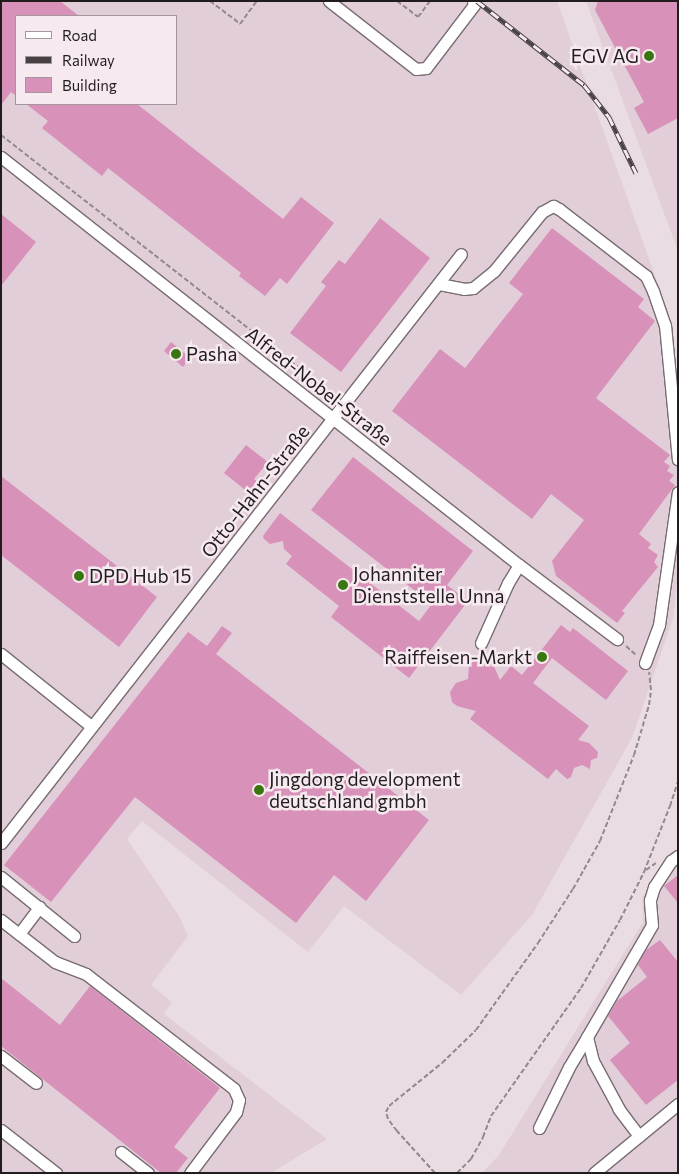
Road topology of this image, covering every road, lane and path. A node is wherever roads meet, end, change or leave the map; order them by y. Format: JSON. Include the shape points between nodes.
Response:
{"nodes":[{"id":1,"x":210,"y":1,"type":"edge"},
{"id":2,"x":257,"y":1,"type":"edge"},
{"id":3,"x":329,"y":1,"type":"edge"},
{"id":4,"x":397,"y":1,"type":"edge"},
{"id":5,"x":430,"y":1,"type":"edge"},
{"id":6,"x":473,"y":1,"type":"edge"},
{"id":7,"x":1,"y":135,"type":"edge"},
{"id":8,"x":1,"y":157,"type":"edge"},
{"id":9,"x":462,"y":254,"type":"dead end"},
{"id":10,"x":439,"y":284,"type":"junction"},
{"id":11,"x":337,"y":398,"type":"dead end"},
{"id":12,"x":334,"y":420,"type":"junction"},
{"id":13,"x":678,"y":459,"type":"edge"},
{"id":14,"x":678,"y":492,"type":"edge"},
{"id":15,"x":519,"y":565,"type":"junction"},
{"id":16,"x":617,"y":639,"type":"joint"},
{"id":17,"x":481,"y":643,"type":"dead end"},
{"id":18,"x":1,"y":654,"type":"edge"},
{"id":19,"x":645,"y":664,"type":"junction"},
{"id":20,"x":91,"y":726,"type":"junction"},
{"id":21,"x":678,"y":782,"type":"edge"},
{"id":22,"x":1,"y":843,"type":"edge"},
{"id":23,"x":678,"y":856,"type":"edge"},
{"id":24,"x":1,"y":877,"type":"edge"},
{"id":25,"x":39,"y":908,"type":"junction"},
{"id":26,"x":1,"y":920,"type":"edge"},
{"id":27,"x":19,"y":934,"type":"junction"},
{"id":28,"x":74,"y":936,"type":"dead end"},
{"id":29,"x":587,"y":1037,"type":"junction"},
{"id":30,"x":1,"y":1056,"type":"edge"},
{"id":31,"x":36,"y":1083,"type":"dead end"},
{"id":32,"x":678,"y":1104,"type":"edge"},
{"id":33,"x":539,"y":1128,"type":"dead end"},
{"id":34,"x":1,"y":1130,"type":"edge"},
{"id":35,"x":639,"y":1136,"type":"junction"},
{"id":36,"x":121,"y":1152,"type":"dead end"},
{"id":37,"x":56,"y":1173,"type":"edge"},
{"id":38,"x":148,"y":1173,"type":"edge"},
{"id":39,"x":190,"y":1173,"type":"edge"},
{"id":40,"x":435,"y":1173,"type":"edge"},
{"id":41,"x":457,"y":1173,"type":"edge"},
{"id":42,"x":594,"y":1173,"type":"edge"}],
"edges":[{"from":1,"to":2,"type":"path","via":[[240,24]]},
{"from":3,"to":6,"type":"street","via":[[416,69],[426,68],[474,5]]},
{"from":4,"to":5,"type":"path","via":[[418,17]]},
{"from":7,"to":11,"type":"path"},
{"from":8,"to":12,"type":"street","name":"Alfred-Nobel-Straße"},
{"from":9,"to":10,"type":"street","name":"Otto-Hahn-Straße"},
{"from":10,"to":12,"type":"street","name":"Otto-Hahn-Straße"},
{"from":10,"to":13,"type":"street","via":[[473,288],[494,271],[542,212],[552,206],[559,209],[646,276],[650,283],[665,325]]},
{"from":12,"to":15,"type":"street","name":"Alfred-Nobel-Straße"},
{"from":12,"to":20,"type":"street","name":"Otto-Hahn-Straße"},
{"from":14,"to":19,"type":"street","via":[[659,625]]},
{"from":15,"to":16,"type":"street","name":"Alfred-Nobel-Straße"},
{"from":15,"to":17,"type":"street"},
{"from":16,"to":19,"type":"path"},
{"from":18,"to":20,"type":"street"},
{"from":19,"to":40,"type":"path","via":[[650,674],[648,705],[634,755],[600,841],[538,943],[476,1030],[386,1112],[397,1131]]},
{"from":20,"to":22,"type":"street","name":"Otto-Hahn-Straße"},
{"from":21,"to":41,"type":"path","via":[[644,872],[620,920],[581,988],[491,1116],[471,1159]]},
{"from":23,"to":29,"type":"street","via":[[658,881],[650,900],[652,925]]},
{"from":24,"to":25,"type":"street"},
{"from":25,"to":27,"type":"street"},
{"from":25,"to":28,"type":"street"},
{"from":26,"to":27,"type":"street"},
{"from":27,"to":39,"type":"street","via":[[56,962],[86,974],[238,1094],[236,1112]]},
{"from":29,"to":33,"type":"street"},
{"from":29,"to":35,"type":"street","via":[[597,1069],[619,1109]]},
{"from":30,"to":31,"type":"street"},
{"from":32,"to":35,"type":"street"},
{"from":34,"to":37,"type":"street"},
{"from":35,"to":42,"type":"street"},
{"from":36,"to":38,"type":"street"}]}
